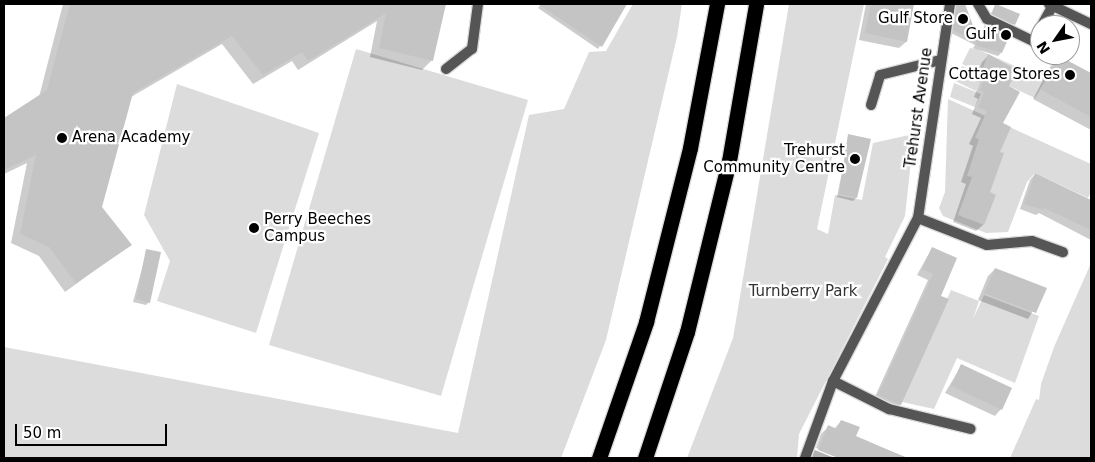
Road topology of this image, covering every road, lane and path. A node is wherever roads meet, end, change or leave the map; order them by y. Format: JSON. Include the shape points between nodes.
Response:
{"nodes":[{"id":1,"x":478,"y":4,"type":"edge"},
{"id":2,"x":717,"y":4,"type":"edge"},
{"id":3,"x":756,"y":4,"type":"edge"},
{"id":4,"x":950,"y":4,"type":"edge"},
{"id":5,"x":978,"y":4,"type":"edge"},
{"id":6,"x":1052,"y":4,"type":"edge"},
{"id":7,"x":1091,"y":24,"type":"edge"},
{"id":8,"x":1030,"y":40,"type":"edge"},
{"id":9,"x":941,"y":60,"type":"junction"},
{"id":10,"x":446,"y":69,"type":"dead end"},
{"id":11,"x":871,"y":105,"type":"dead end"},
{"id":12,"x":918,"y":218,"type":"junction"},
{"id":13,"x":1063,"y":252,"type":"dead end"},
{"id":14,"x":833,"y":381,"type":"junction"},
{"id":15,"x":971,"y":429,"type":"dead end"},
{"id":16,"x":599,"y":458,"type":"edge"},
{"id":17,"x":645,"y":458,"type":"edge"},
{"id":18,"x":805,"y":458,"type":"edge"}],
"edges":[{"from":1,"to":10,"type":"street","via":[[472,49]]},
{"from":2,"to":16,"type":"highway","via":[[690,148],[649,313]]},
{"from":3,"to":17,"type":"highway","via":[[729,161],[687,332]]},
{"from":4,"to":9,"type":"street","name":"Trehurst Avenue"},
{"from":5,"to":8,"type":"street","via":[[987,19]]},
{"from":6,"to":7,"type":"street"},
{"from":9,"to":11,"type":"street","via":[[880,75]]},
{"from":9,"to":12,"type":"street","name":"Trehurst Avenue"},
{"from":12,"to":13,"type":"street","via":[[987,245],[1032,241]]},
{"from":12,"to":14,"type":"street","name":"Trehurst Avenue"},
{"from":14,"to":15,"type":"street","via":[[889,409]]},
{"from":14,"to":18,"type":"street","name":"Trehurst Avenue"}]}
